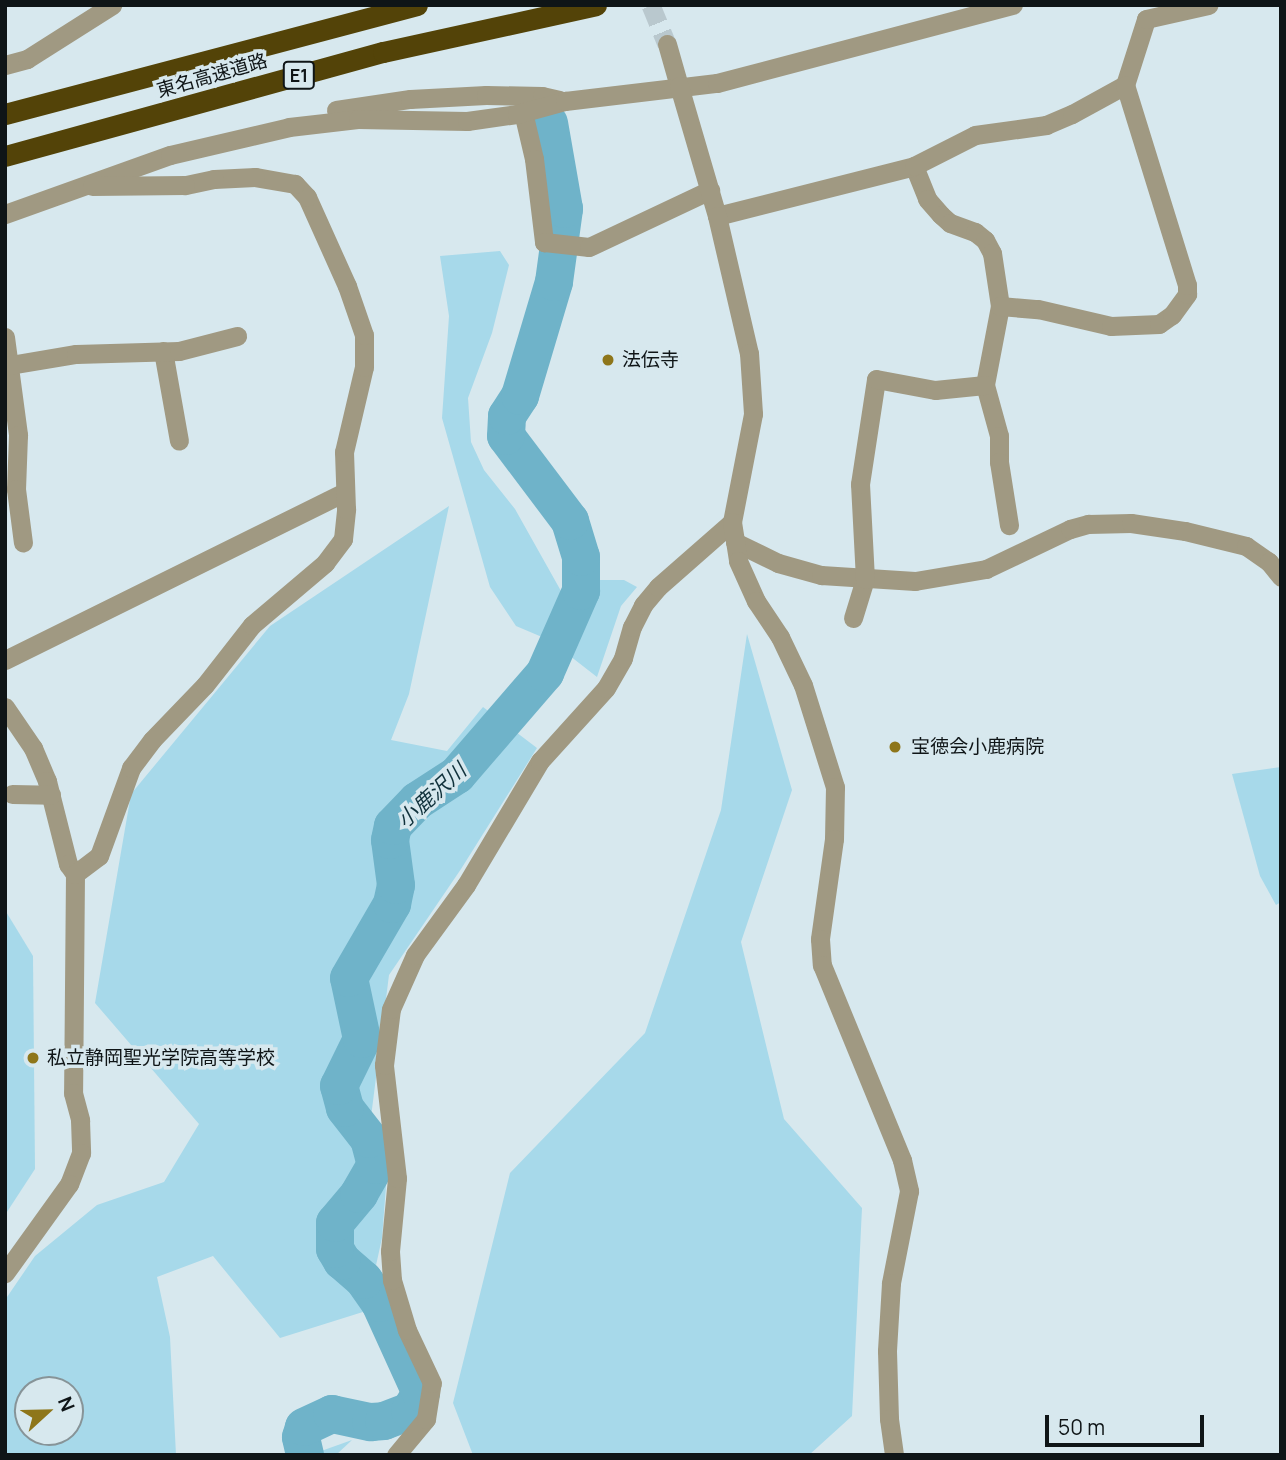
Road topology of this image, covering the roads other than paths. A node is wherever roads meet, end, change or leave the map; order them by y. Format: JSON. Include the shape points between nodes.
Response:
{"nodes":[{"id":1,"x":111,"y":5,"type":"edge"},
{"id":2,"x":416,"y":5,"type":"edge"},
{"id":3,"x":596,"y":5,"type":"edge"},
{"id":4,"x":1013,"y":5,"type":"edge"},
{"id":5,"x":1208,"y":5,"type":"edge"},
{"id":6,"x":667,"y":44,"type":"tunnel mouth"},
{"id":7,"x":5,"y":65,"type":"edge"},
{"id":8,"x":1125,"y":85,"type":"junction"},
{"id":9,"x":679,"y":86,"type":"junction"},
{"id":10,"x":565,"y":101,"type":"junction"},
{"id":11,"x":523,"y":113,"type":"junction"},
{"id":12,"x":5,"y":114,"type":"edge"},
{"id":13,"x":219,"y":143,"type":"junction"},
{"id":14,"x":5,"y":156,"type":"edge"},
{"id":15,"x":914,"y":166,"type":"junction"},
{"id":16,"x":80,"y":186,"type":"junction"},
{"id":17,"x":710,"y":190,"type":"junction"},
{"id":18,"x":5,"y":214,"type":"edge"},
{"id":19,"x":718,"y":216,"type":"junction"},
{"id":20,"x":1000,"y":306,"type":"junction"},
{"id":21,"x":237,"y":336,"type":"dead end"},
{"id":22,"x":5,"y":337,"type":"edge"},
{"id":23,"x":163,"y":351,"type":"junction"},
{"id":24,"x":10,"y":365,"type":"junction"},
{"id":25,"x":985,"y":385,"type":"junction"},
{"id":26,"x":179,"y":441,"type":"dead end"},
{"id":27,"x":345,"y":492,"type":"junction"},
{"id":28,"x":732,"y":522,"type":"junction"},
{"id":29,"x":1009,"y":525,"type":"dead end"},
{"id":30,"x":735,"y":542,"type":"junction"},
{"id":31,"x":23,"y":543,"type":"dead end"},
{"id":32,"x":1281,"y":577,"type":"edge"},
{"id":33,"x":865,"y":579,"type":"junction"},
{"id":34,"x":853,"y":618,"type":"dead end"},
{"id":35,"x":5,"y":660,"type":"edge"},
{"id":36,"x":5,"y":707,"type":"edge"},
{"id":37,"x":12,"y":794,"type":"dead end"},
{"id":38,"x":51,"y":796,"type":"junction"},
{"id":39,"x":75,"y":874,"type":"junction"},
{"id":40,"x":5,"y":1273,"type":"edge"},
{"id":41,"x":396,"y":1455,"type":"edge"},
{"id":42,"x":894,"y":1455,"type":"edge"}],
"edges":[{"from":1,"to":7,"type":"street","via":[[27,58]]},
{"from":2,"to":12,"type":"highway","name":"東名高速道路","number":"E1"},
{"from":3,"to":14,"type":"highway","name":"東名高速道路","number":"E1","via":[[383,52]]},
{"from":4,"to":9,"type":"street","via":[[717,83]]},
{"from":5,"to":8,"type":"street","via":[[1146,19]]},
{"from":6,"to":9,"type":"street"},
{"from":8,"to":15,"type":"street","via":[[1046,125],[975,135]]},
{"from":8,"to":20,"type":"street","via":[[1188,285],[1187,294],[1159,324],[1111,326],[1038,309]]},
{"from":9,"to":10,"type":"street"},
{"from":9,"to":17,"type":"street"},
{"from":10,"to":11,"type":"street"},
{"from":10,"to":13,"type":"street","via":[[542,96],[410,99],[279,123]]},
{"from":11,"to":13,"type":"street","via":[[467,121],[326,121]]},
{"from":11,"to":17,"type":"street","via":[[544,242],[589,247]]},
{"from":13,"to":16,"type":"street"},
{"from":15,"to":19,"type":"street"},
{"from":15,"to":20,"type":"street","via":[[927,199],[941,215],[985,240],[992,253]]},
{"from":16,"to":18,"type":"street"},
{"from":16,"to":27,"type":"street","via":[[145,187],[255,177],[295,184],[307,197],[364,335],[364,367],[344,452]]},
{"from":17,"to":19,"type":"street"},
{"from":19,"to":28,"type":"street","via":[[752,385],[752,414]]},
{"from":20,"to":25,"type":"street"},
{"from":21,"to":23,"type":"street"},
{"from":22,"to":24,"type":"street"},
{"from":23,"to":24,"type":"street","via":[[76,354]]},
{"from":23,"to":26,"type":"street"},
{"from":24,"to":31,"type":"street"},
{"from":25,"to":29,"type":"street","via":[[999,436]]},
{"from":25,"to":33,"type":"street","via":[[934,390],[876,379],[860,484]]},
{"from":27,"to":35,"type":"street"},
{"from":27,"to":39,"type":"street","via":[[344,539],[325,563],[252,625],[205,685],[152,740],[131,768],[99,856]]},
{"from":28,"to":30,"type":"street"},
{"from":28,"to":41,"type":"street","via":[[643,605],[606,688],[540,761],[466,885],[415,956],[391,1009],[384,1065],[397,1178],[392,1280],[407,1330],[432,1383],[426,1419]]},
{"from":30,"to":33,"type":"street","via":[[778,563],[821,575]]},
{"from":30,"to":42,"type":"street","via":[[744,577],[803,685],[835,787],[834,839],[820,953],[826,978],[902,1160],[909,1191],[891,1283],[887,1351]]},
{"from":32,"to":33,"type":"street","via":[[1246,545],[1131,523],[1070,529],[986,569],[915,581]]},
{"from":33,"to":34,"type":"street"},
{"from":36,"to":38,"type":"street","via":[[33,748]]},
{"from":37,"to":38,"type":"street"},
{"from":38,"to":39,"type":"street","via":[[68,864]]},
{"from":39,"to":40,"type":"street","via":[[73,1093],[81,1153],[69,1184]]}]}
